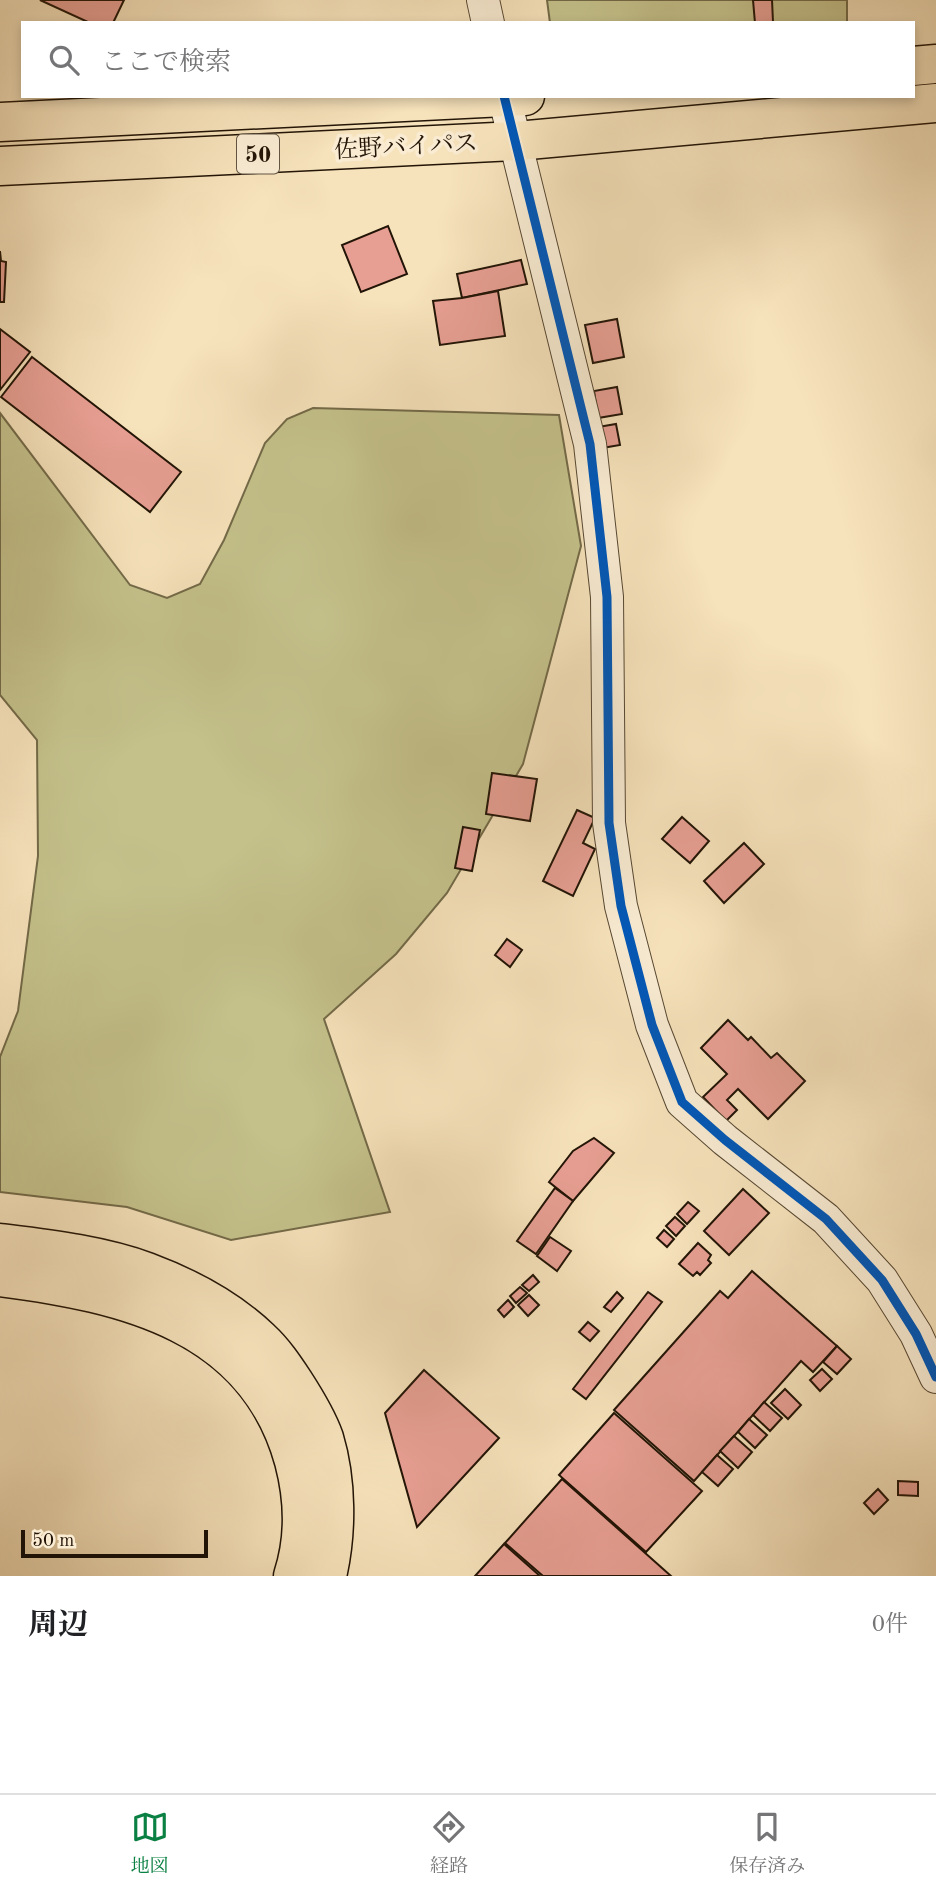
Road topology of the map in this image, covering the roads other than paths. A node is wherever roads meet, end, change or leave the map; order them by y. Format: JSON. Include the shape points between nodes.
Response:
{"nodes":[{"id":1,"x":483,"y":0,"type":"edge"},
{"id":2,"x":488,"y":21,"type":"edge"},
{"id":3,"x":936,"y":64,"type":"edge"},
{"id":4,"x":915,"y":66,"type":"edge"},
{"id":5,"x":491,"y":98,"type":"edge"},
{"id":6,"x":511,"y":98,"type":"edge"},
{"id":7,"x":936,"y":103,"type":"edge"},
{"id":8,"x":0,"y":122,"type":"edge"},
{"id":9,"x":517,"y":141,"type":"junction"},
{"id":10,"x":0,"y":166,"type":"edge"},
{"id":11,"x":0,"y":1243,"type":"edge"},
{"id":12,"x":0,"y":1277,"type":"edge"},
{"id":13,"x":936,"y":1377,"type":"edge"},
{"id":14,"x":293,"y":1576,"type":"edge"},
{"id":15,"x":327,"y":1576,"type":"edge"}],
"edges":[{"from":1,"to":2,"type":"street"},
{"from":3,"to":4,"type":"highway"},
{"from":5,"to":8,"type":"highway","name":"佐野バイパス","number":"50"},
{"from":6,"to":9,"type":"street"},
{"from":7,"to":9,"type":"highway","name":"佐野バイパス","number":"50"},
{"from":9,"to":10,"type":"highway","name":"佐野バイパス","number":"50"},
{"from":9,"to":13,"type":"street","via":[[590,444],[607,597],[609,822],[621,906],[652,1025],[682,1102],[826,1219],[882,1280]]},
{"from":11,"to":15,"type":"highway","via":[[145,1272],[192,1292],[261,1339],[299,1390],[324,1438],[333,1497]]},
{"from":12,"to":14,"type":"highway","via":[[87,1291],[177,1320],[221,1347],[253,1379],[274,1411],[299,1480],[303,1517]]}]}
